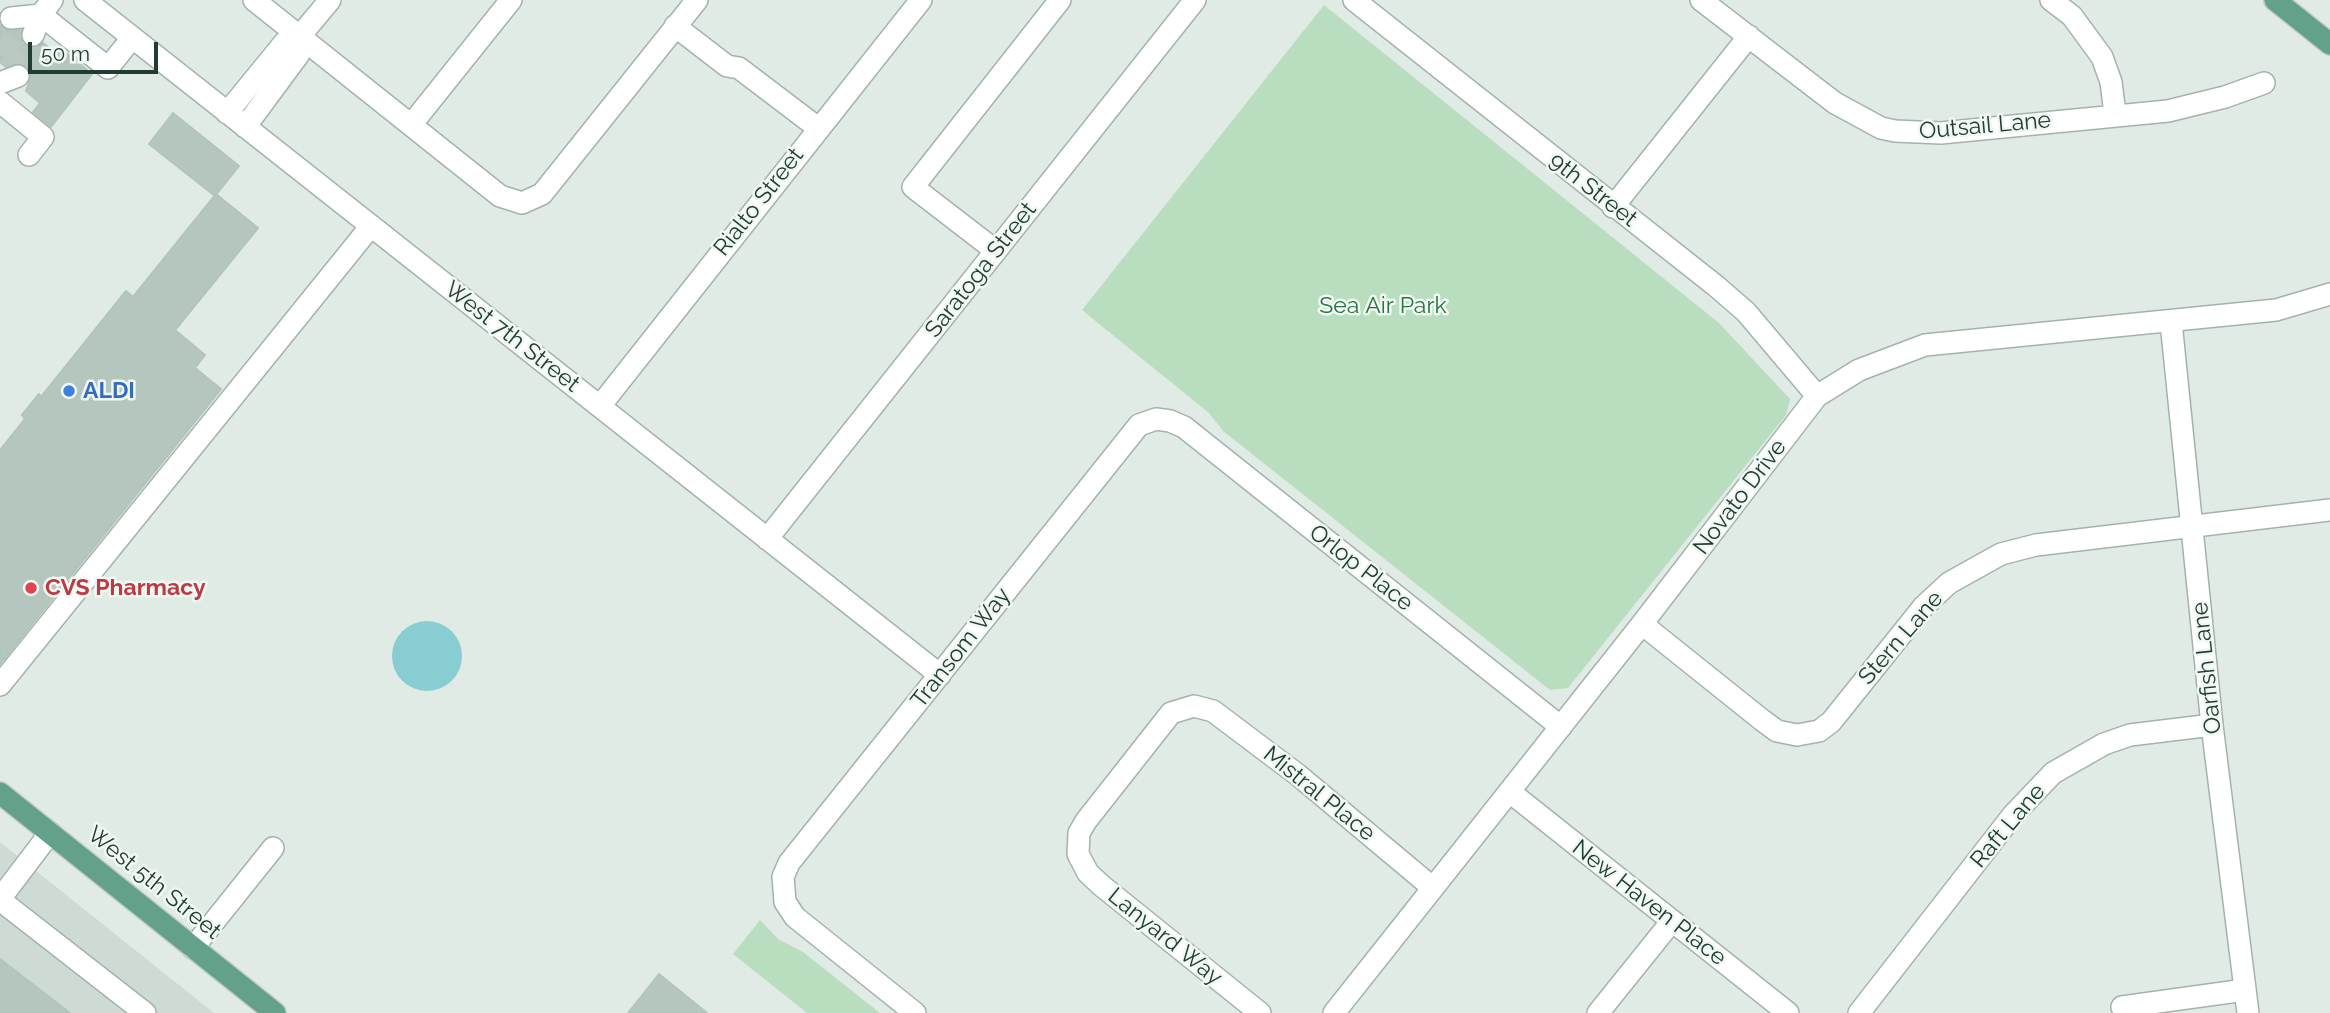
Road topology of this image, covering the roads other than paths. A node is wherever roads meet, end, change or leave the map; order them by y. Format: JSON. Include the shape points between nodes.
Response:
{"nodes":[{"id":1,"x":85,"y":0,"type":"edge"},
{"id":2,"x":254,"y":0,"type":"edge"},
{"id":3,"x":330,"y":0,"type":"edge"},
{"id":4,"x":511,"y":0,"type":"edge"},
{"id":5,"x":921,"y":0,"type":"edge"},
{"id":6,"x":1060,"y":0,"type":"edge"},
{"id":7,"x":1195,"y":0,"type":"edge"},
{"id":8,"x":1354,"y":0,"type":"edge"},
{"id":9,"x":1702,"y":0,"type":"edge"},
{"id":10,"x":2051,"y":0,"type":"edge"},
{"id":11,"x":2275,"y":0,"type":"edge"},
{"id":12,"x":47,"y":7,"type":"edge"},
{"id":13,"x":685,"y":14,"type":"edge"},
{"id":14,"x":300,"y":36,"type":"junction"},
{"id":15,"x":1749,"y":36,"type":"junction"},
{"id":16,"x":132,"y":38,"type":"junction"},
{"id":17,"x":2330,"y":44,"type":"edge"},
{"id":18,"x":271,"y":76,"type":"junction"},
{"id":19,"x":2264,"y":83,"type":"dead end"},
{"id":20,"x":0,"y":102,"type":"edge"},
{"id":21,"x":227,"y":113,"type":"junction"},
{"id":22,"x":2115,"y":114,"type":"junction"},
{"id":23,"x":411,"y":125,"type":"junction"},
{"id":24,"x":245,"y":127,"type":"junction"},
{"id":25,"x":818,"y":128,"type":"junction"},
{"id":26,"x":29,"y":155,"type":"dead end"},
{"id":27,"x":1613,"y":207,"type":"junction"},
{"id":28,"x":371,"y":226,"type":"junction"},
{"id":29,"x":996,"y":251,"type":"junction"},
{"id":30,"x":2330,"y":294,"type":"edge"},
{"id":31,"x":2171,"y":322,"type":"junction"},
{"id":32,"x":1817,"y":396,"type":"junction"},
{"id":33,"x":600,"y":406,"type":"junction"},
{"id":34,"x":1156,"y":419,"type":"joint"},
{"id":35,"x":2330,"y":510,"type":"edge"},
{"id":36,"x":2194,"y":528,"type":"junction"},
{"id":37,"x":767,"y":539,"type":"junction"},
{"id":38,"x":1642,"y":624,"type":"junction"},
{"id":39,"x":940,"y":675,"type":"junction"},
{"id":40,"x":0,"y":685,"type":"edge"},
{"id":41,"x":1201,"y":707,"type":"joint"},
{"id":42,"x":2212,"y":724,"type":"junction"},
{"id":43,"x":1561,"y":727,"type":"junction"},
{"id":44,"x":0,"y":793,"type":"edge"},
{"id":45,"x":1510,"y":793,"type":"junction"},
{"id":46,"x":50,"y":833,"type":"junction"},
{"id":47,"x":272,"y":848,"type":"dead end"},
{"id":48,"x":1433,"y":888,"type":"junction"},
{"id":49,"x":0,"y":900,"type":"edge"},
{"id":50,"x":1672,"y":921,"type":"junction"},
{"id":51,"x":193,"y":948,"type":"junction"},
{"id":52,"x":2245,"y":990,"type":"junction"},
{"id":53,"x":2122,"y":1007,"type":"dead end"},
{"id":54,"x":145,"y":1013,"type":"edge"},
{"id":55,"x":275,"y":1013,"type":"edge"},
{"id":56,"x":915,"y":1013,"type":"edge"},
{"id":57,"x":1260,"y":1013,"type":"edge"},
{"id":58,"x":1334,"y":1013,"type":"edge"},
{"id":59,"x":1598,"y":1013,"type":"edge"},
{"id":60,"x":1788,"y":1013,"type":"edge"},
{"id":61,"x":1859,"y":1013,"type":"edge"},
{"id":62,"x":2248,"y":1013,"type":"edge"}],
"edges":[{"from":1,"to":16,"type":"street","name":"West 7th Street"},
{"from":2,"to":14,"type":"street"},
{"from":3,"to":14,"type":"street"},
{"from":4,"to":23,"type":"street"},
{"from":5,"to":25,"type":"street","name":"Rialto Street"},
{"from":6,"to":29,"type":"street","via":[[913,187]]},
{"from":7,"to":29,"type":"street","name":"Saratoga Street"},
{"from":8,"to":27,"type":"street","name":"9th Street"},
{"from":9,"to":15,"type":"street","name":"Outsail Lane"},
{"from":10,"to":22,"type":"street","via":[[2071,16],[2102,57]]},
{"from":11,"to":17,"type":"main road"},
{"from":12,"to":12,"type":"street","via":[[27,31]]},
{"from":12,"to":16,"type":"street","via":[[108,68]]},
{"from":13,"to":23,"type":"street","via":[[542,194],[522,203],[511,202]]},
{"from":13,"to":25,"type":"street","via":[[727,66],[739,68]]},
{"from":14,"to":18,"type":"street","via":[[299,54]]},
{"from":14,"to":23,"type":"street"},
{"from":15,"to":22,"type":"street","name":"Outsail Lane","via":[[1835,103],[1895,131],[1941,133]]},
{"from":15,"to":27,"type":"street"},
{"from":16,"to":21,"type":"street","name":"West 7th Street"},
{"from":18,"to":21,"type":"street"},
{"from":18,"to":24,"type":"street"},
{"from":19,"to":22,"type":"street","name":"Outsail Lane","via":[[2178,109]]},
{"from":20,"to":26,"type":"street","via":[[43,136]]},
{"from":21,"to":24,"type":"street","name":"West 7th Street"},
{"from":24,"to":28,"type":"street","name":"West 7th Street"},
{"from":25,"to":33,"type":"street","name":"Rialto Street"},
{"from":27,"to":32,"type":"street","name":"9th Street","via":[[1746,312]]},
{"from":28,"to":33,"type":"street","name":"West 7th Street"},
{"from":28,"to":40,"type":"street"},
{"from":29,"to":37,"type":"street","name":"Saratoga Street"},
{"from":30,"to":31,"type":"street","name":"Novato Drive","via":[[2276,310]]},
{"from":31,"to":32,"type":"street","name":"Novato Drive","via":[[1925,345],[1858,370]]},
{"from":31,"to":36,"type":"street","name":"Oarfish Lane"},
{"from":32,"to":38,"type":"street","name":"Novato Drive"},
{"from":33,"to":37,"type":"street","name":"West 7th Street"},
{"from":34,"to":39,"type":"street","name":"Transom Way","via":[[1139,425],[1127,437]]},
{"from":34,"to":43,"type":"street","name":"Orlop Place","via":[[1184,427]]},
{"from":35,"to":36,"type":"street","name":"Stern Lane"},
{"from":36,"to":38,"type":"street","name":"Stern Lane","via":[[2036,545],[1971,568],[1924,606],[1831,722],[1809,733],[1777,731]]},
{"from":36,"to":42,"type":"street","name":"Oarfish Lane"},
{"from":37,"to":39,"type":"street","name":"West 7th Street"},
{"from":38,"to":43,"type":"street","name":"Novato Drive"},
{"from":39,"to":56,"type":"street","name":"Transom Way","via":[[789,863],[783,877],[783,890],[795,917]]},
{"from":41,"to":48,"type":"street","name":"Mistral Place","via":[[1233,724]]},
{"from":41,"to":57,"type":"street","name":"Lanyard Way","via":[[1185,707],[1161,721],[1086,821],[1079,833],[1078,854],[1102,886]]},
{"from":42,"to":52,"type":"street","name":"Oarfish Lane"},
{"from":42,"to":61,"type":"street","name":"Raft Lane","via":[[2130,735],[2053,773],[2013,815]]},
{"from":43,"to":45,"type":"street","name":"Novato Drive"},
{"from":44,"to":46,"type":"main road","name":"West 5th Street"},
{"from":45,"to":48,"type":"street","name":"Novato Drive"},
{"from":45,"to":50,"type":"street","name":"New Haven Place"},
{"from":46,"to":49,"type":"street"},
{"from":46,"to":51,"type":"main road","name":"West 5th Street"},
{"from":47,"to":51,"type":"street"},
{"from":48,"to":58,"type":"street","name":"Novato Drive"},
{"from":49,"to":54,"type":"street"},
{"from":50,"to":59,"type":"street"},
{"from":50,"to":60,"type":"street","name":"New Haven Place"},
{"from":51,"to":55,"type":"main road","name":"West 5th Street"},
{"from":52,"to":53,"type":"street"},
{"from":52,"to":62,"type":"street","name":"Oarfish Lane"}]}
